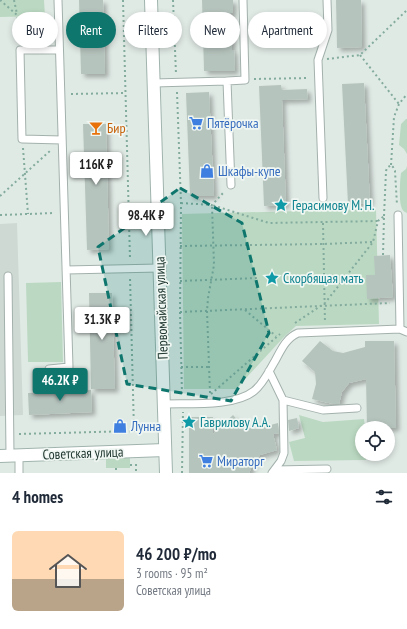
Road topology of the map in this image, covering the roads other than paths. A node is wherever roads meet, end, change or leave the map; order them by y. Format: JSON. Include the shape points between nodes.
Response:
{"nodes":[{"id":1,"x":58,"y":0,"type":"edge"},
{"id":2,"x":151,"y":0,"type":"edge"},
{"id":3,"x":243,"y":0,"type":"edge"},
{"id":4,"x":327,"y":0,"type":"edge"},
{"id":5,"x":59,"y":50,"type":"junction"},
{"id":6,"x":227,"y":81,"type":"junction"},
{"id":7,"x":154,"y":83,"type":"junction"},
{"id":8,"x":62,"y":140,"type":"junction"},
{"id":9,"x":231,"y":185,"type":"road end"},
{"id":10,"x":323,"y":198,"type":"dead end"},
{"id":11,"x":398,"y":214,"type":"road end"},
{"id":12,"x":159,"y":268,"type":"junction"},
{"id":13,"x":66,"y":270,"type":"junction"},
{"id":14,"x":8,"y":276,"type":"dead end"},
{"id":15,"x":404,"y":331,"type":"edge"},
{"id":16,"x":49,"y":369,"type":"dead end"},
{"id":17,"x":269,"y":371,"type":"junction"},
{"id":18,"x":283,"y":400,"type":"junction"},
{"id":19,"x":164,"y":404,"type":"junction"},
{"id":20,"x":357,"y":408,"type":"dead end"},
{"id":21,"x":165,"y":450,"type":"junction"},
{"id":22,"x":10,"y":455,"type":"edge"},
{"id":23,"x":327,"y":469,"type":"dead end"},
{"id":24,"x":274,"y":471,"type":"edge"},
{"id":25,"x":19,"y":473,"type":"edge"},
{"id":26,"x":166,"y":473,"type":"edge"}],
"edges":[{"from":1,"to":5,"type":"lane"},
{"from":2,"to":7,"type":"main road","name":"Первомайская улица"},
{"from":3,"to":6,"type":"lane","via":[[245,80]]},
{"from":4,"to":10,"type":"lane","via":[[328,30],[318,60]]},
{"from":5,"to":8,"type":"lane"},
{"from":5,"to":8,"type":"lane","via":[[20,50],[22,139]]},
{"from":6,"to":7,"type":"lane"},
{"from":6,"to":9,"type":"lane"},
{"from":7,"to":12,"type":"main road","name":"Первомайская улица"},
{"from":8,"to":13,"type":"lane"},
{"from":11,"to":15,"type":"lane","via":[[400,303]]},
{"from":12,"to":13,"type":"lane"},
{"from":12,"to":19,"type":"main road","name":"Первомайская улица"},
{"from":13,"to":16,"type":"lane","via":[[69,368]]},
{"from":14,"to":22,"type":"lane"},
{"from":15,"to":17,"type":"lane","via":[[298,333],[286,342]]},
{"from":17,"to":18,"type":"lane"},
{"from":17,"to":19,"type":"lane","via":[[257,388],[245,396],[221,402]]},
{"from":18,"to":20,"type":"lane","via":[[323,410]]},
{"from":18,"to":24,"type":"lane","via":[[284,453]]},
{"from":19,"to":21,"type":"main road","name":"Первомайская улица"},
{"from":21,"to":22,"type":"main road","name":"Советская улица"},
{"from":21,"to":26,"type":"main road","name":"Первомайская улица"},
{"from":22,"to":25,"type":"lane"},
{"from":23,"to":24,"type":"lane"}]}
